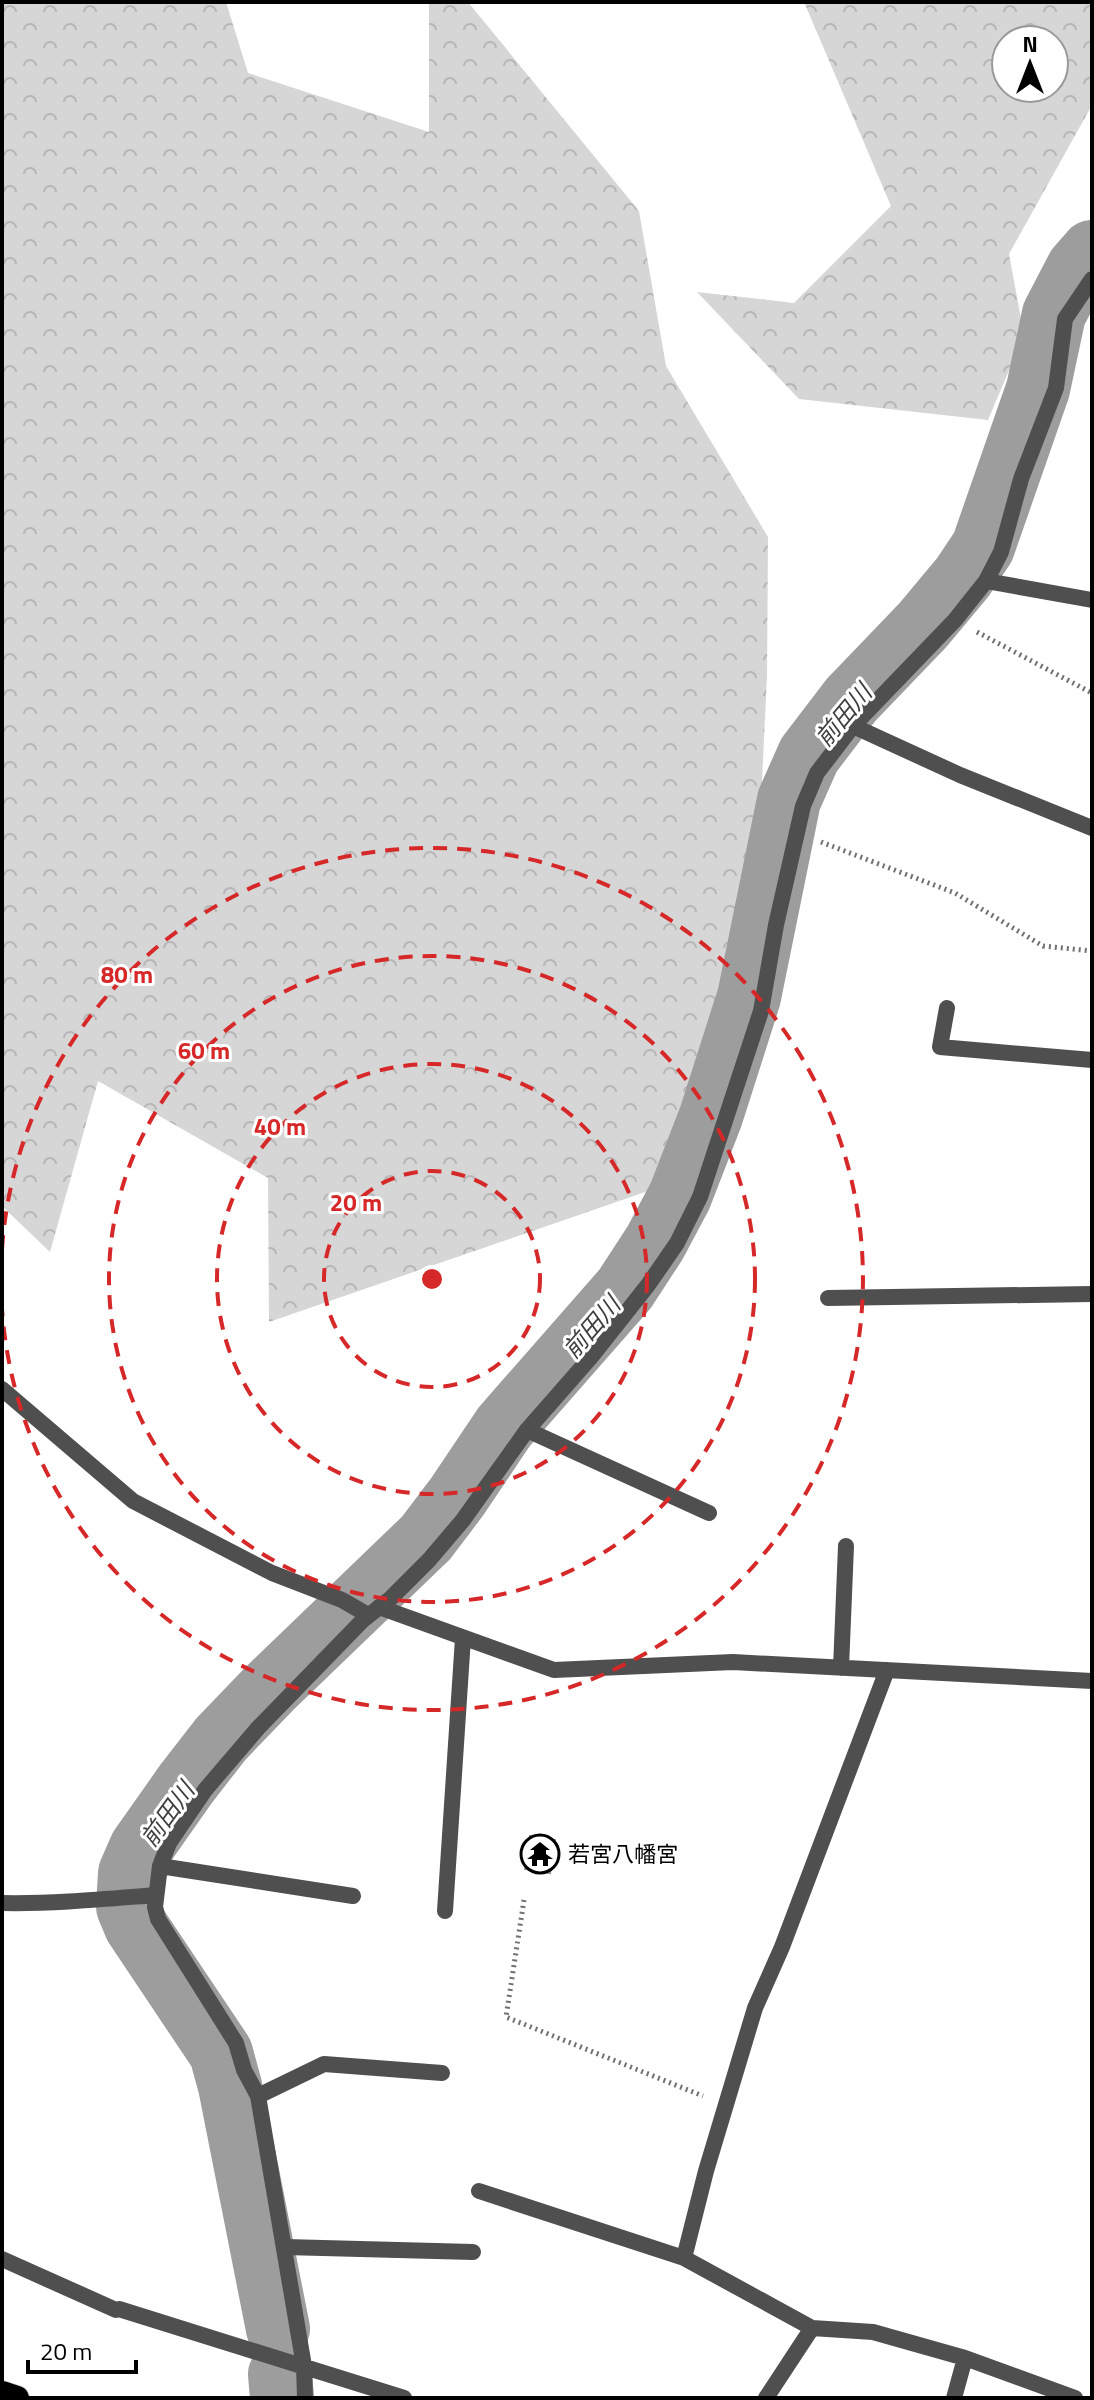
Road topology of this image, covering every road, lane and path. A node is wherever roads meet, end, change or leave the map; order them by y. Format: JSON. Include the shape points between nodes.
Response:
{"nodes":[{"id":1,"x":1092,"y":279,"type":"edge"},
{"id":2,"x":986,"y":581,"type":"junction"},
{"id":3,"x":1092,"y":600,"type":"edge"},
{"id":4,"x":955,"y":620,"type":"junction"},
{"id":5,"x":1092,"y":693,"type":"edge"},
{"id":6,"x":853,"y":726,"type":"junction"},
{"id":7,"x":1092,"y":828,"type":"edge"},
{"id":8,"x":797,"y":833,"type":"junction"},
{"id":9,"x":1092,"y":951,"type":"edge"},
{"id":10,"x":947,"y":1008,"type":"dead end"},
{"id":11,"x":1092,"y":1060,"type":"edge"},
{"id":12,"x":1092,"y":1294,"type":"edge"},
{"id":13,"x":828,"y":1298,"type":"dead end"},
{"id":14,"x":2,"y":1389,"type":"edge"},
{"id":15,"x":527,"y":1430,"type":"junction"},
{"id":16,"x":709,"y":1513,"type":"dead end"},
{"id":17,"x":846,"y":1546,"type":"dead end"},
{"id":18,"x":370,"y":1611,"type":"junction"},
{"id":19,"x":463,"y":1638,"type":"junction"},
{"id":20,"x":841,"y":1668,"type":"junction"},
{"id":21,"x":887,"y":1670,"type":"junction"},
{"id":22,"x":1092,"y":1681,"type":"edge"},
{"id":23,"x":160,"y":1866,"type":"junction"},
{"id":24,"x":148,"y":1896,"type":"junction"},
{"id":25,"x":353,"y":1896,"type":"dead end"},
{"id":26,"x":524,"y":1900,"type":"dead end"},
{"id":27,"x":2,"y":1903,"type":"edge"},
{"id":28,"x":445,"y":1911,"type":"dead end"},
{"id":29,"x":442,"y":2073,"type":"dead end"},
{"id":30,"x":258,"y":2096,"type":"junction"},
{"id":31,"x":726,"y":2106,"type":"junction"},
{"id":32,"x":479,"y":2191,"type":"dead end"},
{"id":33,"x":285,"y":2247,"type":"junction"},
{"id":34,"x":473,"y":2252,"type":"dead end"},
{"id":35,"x":684,"y":2258,"type":"junction"},
{"id":36,"x":2,"y":2259,"type":"edge"},
{"id":37,"x":812,"y":2328,"type":"junction"},
{"id":38,"x":965,"y":2358,"type":"junction"},
{"id":39,"x":304,"y":2366,"type":"junction"},
{"id":40,"x":2,"y":2393,"type":"edge"},
{"id":41,"x":17,"y":2398,"type":"edge"},
{"id":42,"x":305,"y":2398,"type":"edge"},
{"id":43,"x":404,"y":2398,"type":"edge"},
{"id":44,"x":766,"y":2398,"type":"edge"},
{"id":45,"x":954,"y":2398,"type":"edge"},
{"id":46,"x":1075,"y":2398,"type":"edge"}],
"edges":[{"from":1,"to":2,"type":"street","via":[[1065,319],[1056,388],[1021,479],[1001,552]]},
{"from":2,"to":3,"type":"street"},
{"from":2,"to":4,"type":"street"},
{"from":4,"to":5,"type":"path"},
{"from":4,"to":6,"type":"street"},
{"from":6,"to":7,"type":"street"},
{"from":6,"to":8,"type":"street","via":[[817,773]]},
{"from":8,"to":9,"type":"path","via":[[955,893],[1043,946]]},
{"from":8,"to":15,"type":"street","via":[[761,1011],[700,1197],[648,1285]]},
{"from":10,"to":11,"type":"street","via":[[940,1047]]},
{"from":12,"to":13,"type":"street"},
{"from":14,"to":18,"type":"street","via":[[133,1501],[272,1573]]},
{"from":15,"to":16,"type":"street"},
{"from":15,"to":18,"type":"street","via":[[429,1560]]},
{"from":17,"to":20,"type":"street"},
{"from":18,"to":19,"type":"street"},
{"from":18,"to":23,"type":"street","via":[[205,1790]]},
{"from":19,"to":20,"type":"street","via":[[554,1670],[733,1662]]},
{"from":19,"to":28,"type":"street"},
{"from":20,"to":21,"type":"street"},
{"from":21,"to":22,"type":"street"},
{"from":21,"to":31,"type":"street","via":[[755,2008]]},
{"from":23,"to":24,"type":"street"},
{"from":23,"to":25,"type":"street"},
{"from":24,"to":27,"type":"street"},
{"from":24,"to":30,"type":"street","via":[[236,2043]]},
{"from":26,"to":31,"type":"path","via":[[506,2017]]},
{"from":29,"to":30,"type":"street","via":[[324,2064]]},
{"from":30,"to":33,"type":"street"},
{"from":31,"to":35,"type":"street"},
{"from":32,"to":35,"type":"street"},
{"from":33,"to":34,"type":"street"},
{"from":33,"to":39,"type":"street"},
{"from":35,"to":37,"type":"street"},
{"from":36,"to":39,"type":"street","via":[[116,2310]]},
{"from":37,"to":38,"type":"street","via":[[873,2332]]},
{"from":37,"to":44,"type":"street"},
{"from":38,"to":45,"type":"street"},
{"from":38,"to":46,"type":"street"},
{"from":39,"to":42,"type":"street"},
{"from":39,"to":43,"type":"street"},
{"from":40,"to":41,"type":"highway"}]}
